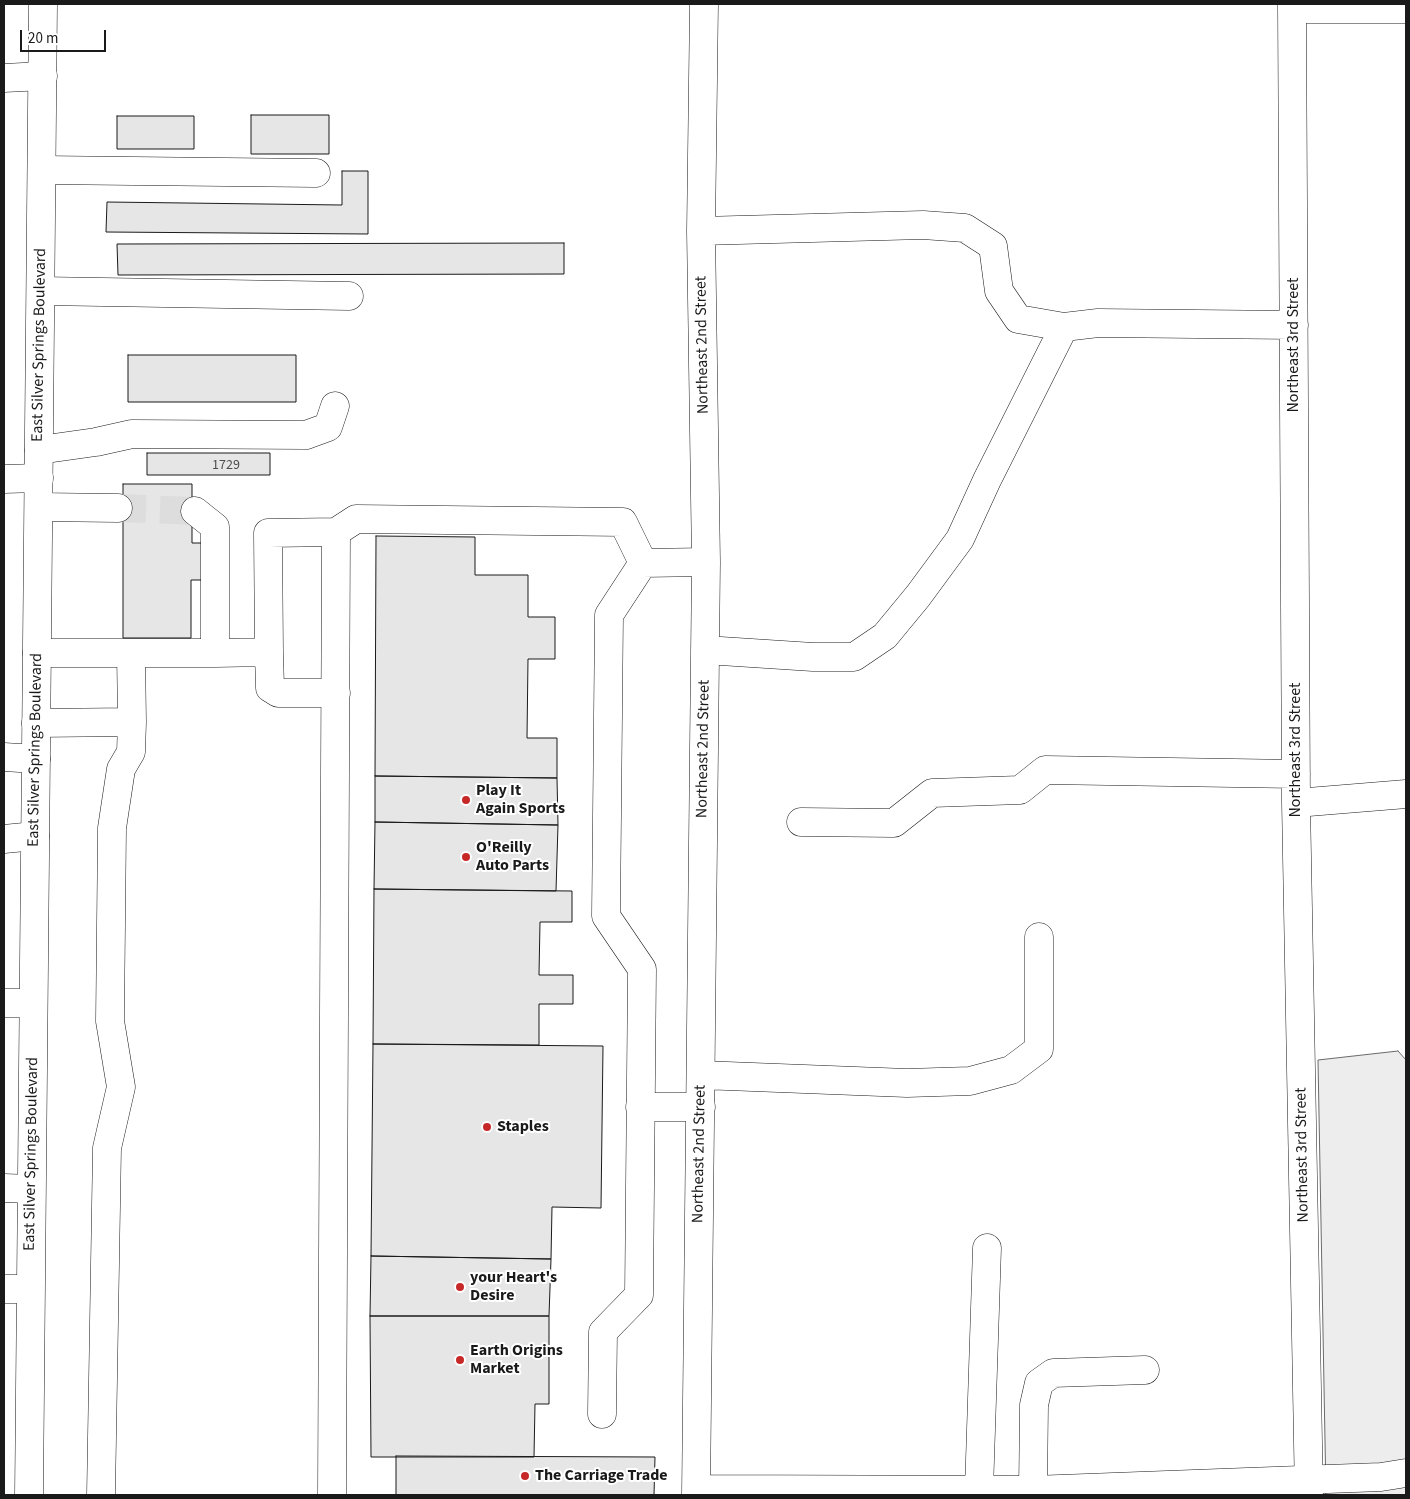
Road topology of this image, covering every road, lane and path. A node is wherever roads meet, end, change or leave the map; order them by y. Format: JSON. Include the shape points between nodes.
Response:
{"nodes":[{"id":1,"x":43,"y":4,"type":"edge"},
{"id":2,"x":704,"y":4,"type":"edge"},
{"id":3,"x":1292,"y":6,"type":"edge"},
{"id":4,"x":1406,"y":9,"type":"edge"},
{"id":5,"x":42,"y":76,"type":"junction"},
{"id":6,"x":4,"y":78,"type":"edge"},
{"id":7,"x":42,"y":170,"type":"junction"},
{"id":8,"x":316,"y":173,"type":"dead end"},
{"id":9,"x":701,"y":231,"type":"junction"},
{"id":10,"x":41,"y":291,"type":"junction"},
{"id":11,"x":348,"y":296,"type":"dead end"},
{"id":12,"x":1294,"y":325,"type":"junction"},
{"id":13,"x":1064,"y":328,"type":"junction"},
{"id":14,"x":335,"y":406,"type":"dead end"},
{"id":15,"x":39,"y":450,"type":"junction"},
{"id":16,"x":39,"y":478,"type":"junction"},
{"id":17,"x":4,"y":479,"type":"edge"},
{"id":18,"x":39,"y":507,"type":"junction"},
{"id":19,"x":118,"y":508,"type":"tunnel mouth"},
{"id":20,"x":195,"y":511,"type":"tunnel mouth"},
{"id":21,"x":336,"y":532,"type":"junction"},
{"id":22,"x":706,"y":562,"type":"junction"},
{"id":23,"x":643,"y":563,"type":"junction"},
{"id":24,"x":705,"y":650,"type":"junction"},
{"id":25,"x":269,"y":652,"type":"junction"},
{"id":26,"x":37,"y":653,"type":"junction"},
{"id":27,"x":131,"y":653,"type":"junction"},
{"id":28,"x":215,"y":653,"type":"junction"},
{"id":29,"x":336,"y":693,"type":"junction"},
{"id":30,"x":132,"y":722,"type":"junction"},
{"id":31,"x":36,"y":723,"type":"junction"},
{"id":32,"x":4,"y":757,"type":"edge"},
{"id":33,"x":36,"y":760,"type":"junction"},
{"id":34,"x":1296,"y":774,"type":"junction"},
{"id":35,"x":1406,"y":794,"type":"edge"},
{"id":36,"x":1296,"y":803,"type":"junction"},
{"id":37,"x":801,"y":822,"type":"dead end"},
{"id":38,"x":35,"y":836,"type":"junction"},
{"id":39,"x":4,"y":839,"type":"edge"},
{"id":40,"x":1039,"y":937,"type":"dead end"},
{"id":41,"x":4,"y":1003,"type":"edge"},
{"id":42,"x":34,"y":1003,"type":"junction"},
{"id":43,"x":701,"y":1075,"type":"junction"},
{"id":44,"x":640,"y":1107,"type":"junction"},
{"id":45,"x":700,"y":1107,"type":"junction"},
{"id":46,"x":4,"y":1188,"type":"edge"},
{"id":47,"x":31,"y":1188,"type":"junction"},
{"id":48,"x":987,"y":1248,"type":"dead end"},
{"id":49,"x":17,"y":1289,"type":"edge"},
{"id":50,"x":1145,"y":1370,"type":"dead end"},
{"id":51,"x":602,"y":1414,"type":"dead end"},
{"id":52,"x":1406,"y":1473,"type":"edge"},
{"id":53,"x":1309,"y":1487,"type":"edge"},
{"id":54,"x":979,"y":1490,"type":"junction"},
{"id":55,"x":1033,"y":1490,"type":"junction"},
{"id":56,"x":696,"y":1492,"type":"edge"},
{"id":57,"x":29,"y":1495,"type":"edge"},
{"id":58,"x":101,"y":1495,"type":"edge"},
{"id":59,"x":332,"y":1495,"type":"edge"}],
"edges":[{"from":1,"to":5,"type":"street","name":"East Silver Springs Boulevard"},
{"from":2,"to":9,"type":"street","name":"Northeast 2nd Street"},
{"from":3,"to":4,"type":"street"},
{"from":3,"to":12,"type":"street","name":"Northeast 3rd Street"},
{"from":5,"to":6,"type":"street"},
{"from":5,"to":7,"type":"street","name":"East Silver Springs Boulevard"},
{"from":7,"to":8,"type":"street"},
{"from":7,"to":10,"type":"street","name":"East Silver Springs Boulevard"},
{"from":9,"to":13,"type":"street","via":[[923,225],[965,228],[993,246],[999,291],[1018,319]]},
{"from":9,"to":22,"type":"street","name":"Northeast 2nd Street"},
{"from":10,"to":11,"type":"street"},
{"from":10,"to":15,"type":"street","name":"East Silver Springs Boulevard"},
{"from":12,"to":13,"type":"street","via":[[1098,323]]},
{"from":12,"to":34,"type":"street","name":"Northeast 3rd Street"},
{"from":13,"to":24,"type":"street","via":[[960,539],[885,636],[854,656],[813,657]]},
{"from":14,"to":15,"type":"street","via":[[328,428],[306,435],[132,434]]},
{"from":15,"to":16,"type":"street","name":"East Silver Springs Boulevard"},
{"from":16,"to":17,"type":"street"},
{"from":16,"to":18,"type":"street","name":"East Silver Springs Boulevard"},
{"from":18,"to":19,"type":"street"},
{"from":18,"to":26,"type":"street","name":"East Silver Springs Boulevard"},
{"from":20,"to":28,"type":"street","via":[[215,527]]},
{"from":21,"to":23,"type":"street","via":[[356,519],[623,522]]},
{"from":21,"to":25,"type":"street","via":[[268,532]]},
{"from":21,"to":29,"type":"street"},
{"from":22,"to":23,"type":"street"},
{"from":22,"to":24,"type":"street","name":"Northeast 2nd Street"},
{"from":23,"to":44,"type":"street","via":[[609,615],[606,916],[642,969]]},
{"from":24,"to":43,"type":"street","name":"Northeast 2nd Street"},
{"from":25,"to":28,"type":"street"},
{"from":25,"to":29,"type":"street","via":[[270,688],[278,694]]},
{"from":26,"to":27,"type":"street"},
{"from":26,"to":31,"type":"street","name":"East Silver Springs Boulevard"},
{"from":27,"to":28,"type":"street"},
{"from":27,"to":30,"type":"street"},
{"from":29,"to":59,"type":"street"},
{"from":30,"to":31,"type":"street"},
{"from":30,"to":58,"type":"street","via":[[131,752],[121,769],[112,828],[110,1021],[121,1087],[107,1148]]},
{"from":31,"to":33,"type":"street","name":"East Silver Springs Boulevard"},
{"from":32,"to":33,"type":"street"},
{"from":33,"to":38,"type":"street","name":"East Silver Springs Boulevard"},
{"from":34,"to":36,"type":"street","name":"Northeast 3rd Street"},
{"from":34,"to":37,"type":"street","via":[[1045,770],[1020,790],[932,793],[894,823]]},
{"from":35,"to":36,"type":"street"},
{"from":36,"to":53,"type":"street","name":"Northeast 3rd Street"},
{"from":38,"to":39,"type":"street"},
{"from":38,"to":42,"type":"street","name":"East Silver Springs Boulevard"},
{"from":40,"to":43,"type":"street","via":[[1039,1049],[1011,1070],[970,1081],[907,1083]]},
{"from":41,"to":42,"type":"street"},
{"from":42,"to":47,"type":"street","name":"East Silver Springs Boulevard"},
{"from":43,"to":45,"type":"street","name":"Northeast 2nd Street"},
{"from":44,"to":45,"type":"street"},
{"from":44,"to":51,"type":"street","via":[[639,1295],[603,1332]]},
{"from":45,"to":56,"type":"street","name":"Northeast 2nd Street"},
{"from":46,"to":47,"type":"street"},
{"from":47,"to":49,"type":"street","name":"East Silver Springs Boulevard"},
{"from":48,"to":54,"type":"street"},
{"from":49,"to":57,"type":"street","name":"East Silver Springs Boulevard"},
{"from":50,"to":55,"type":"street","via":[[1053,1373],[1039,1383],[1034,1405]]},
{"from":52,"to":53,"type":"street"},
{"from":53,"to":55,"type":"street"},
{"from":54,"to":55,"type":"street"},
{"from":54,"to":56,"type":"street"}]}
